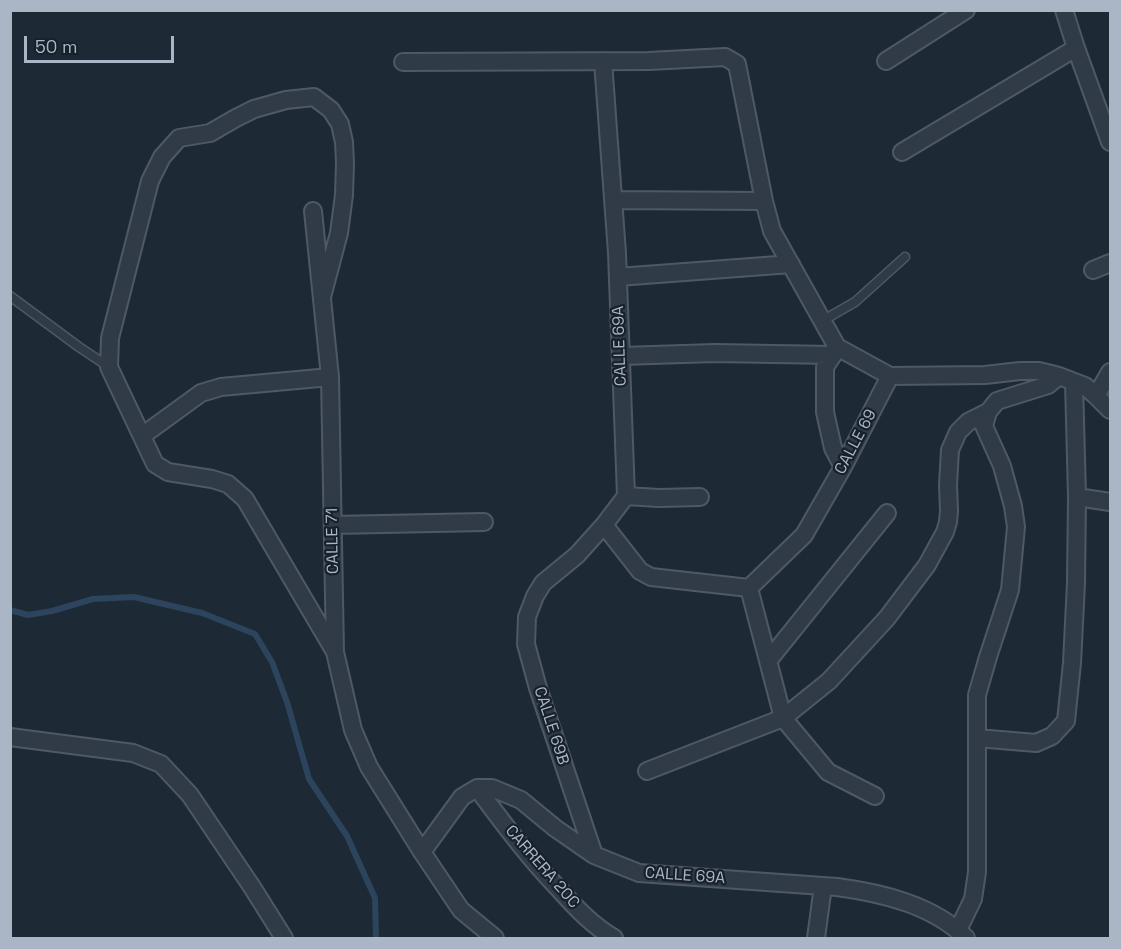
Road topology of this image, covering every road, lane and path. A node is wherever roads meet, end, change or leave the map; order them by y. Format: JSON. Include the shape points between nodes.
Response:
{"nodes":[{"id":1,"x":966,"y":10,"type":"edge"},
{"id":2,"x":1064,"y":10,"type":"edge"},
{"id":3,"x":1076,"y":48,"type":"junction"},
{"id":4,"x":603,"y":61,"type":"junction"},
{"id":5,"x":403,"y":62,"type":"dead end"},
{"id":6,"x":886,"y":62,"type":"dead end"},
{"id":7,"x":1110,"y":142,"type":"edge"},
{"id":8,"x":902,"y":152,"type":"dead end"},
{"id":9,"x":613,"y":200,"type":"junction"},
{"id":10,"x":764,"y":201,"type":"junction"},
{"id":11,"x":313,"y":211,"type":"dead end"},
{"id":12,"x":905,"y":257,"type":"dead end"},
{"id":13,"x":1110,"y":263,"type":"edge"},
{"id":14,"x":791,"y":264,"type":"junction"},
{"id":15,"x":1093,"y":270,"type":"dead end"},
{"id":16,"x":618,"y":277,"type":"junction"},
{"id":17,"x":10,"y":296,"type":"edge"},
{"id":18,"x":322,"y":297,"type":"junction"},
{"id":19,"x":822,"y":321,"type":"junction"},
{"id":20,"x":835,"y":351,"type":"junction"},
{"id":21,"x":621,"y":356,"type":"junction"},
{"id":22,"x":109,"y":367,"type":"junction"},
{"id":23,"x":1110,"y":372,"type":"edge"},
{"id":24,"x":330,"y":376,"type":"junction"},
{"id":25,"x":890,"y":376,"type":"junction"},
{"id":26,"x":1067,"y":379,"type":"junction"},
{"id":27,"x":1096,"y":396,"type":"junction"},
{"id":28,"x":1110,"y":410,"type":"edge"},
{"id":29,"x":988,"y":412,"type":"junction"},
{"id":30,"x":142,"y":436,"type":"junction"},
{"id":31,"x":843,"y":467,"type":"junction"},
{"id":32,"x":626,"y":496,"type":"junction"},
{"id":33,"x":700,"y":497,"type":"dead end"},
{"id":34,"x":1077,"y":497,"type":"junction"},
{"id":35,"x":1110,"y":502,"type":"edge"},
{"id":36,"x":886,"y":513,"type":"dead end"},
{"id":37,"x":484,"y":522,"type":"dead end"},
{"id":38,"x":333,"y":525,"type":"junction"},
{"id":39,"x":604,"y":525,"type":"junction"},
{"id":40,"x":750,"y":588,"type":"junction"},
{"id":41,"x":335,"y":652,"type":"junction"},
{"id":42,"x":768,"y":661,"type":"junction"},
{"id":43,"x":783,"y":718,"type":"junction"},
{"id":44,"x":10,"y":737,"type":"edge"},
{"id":45,"x":977,"y":738,"type":"junction"},
{"id":46,"x":647,"y":771,"type":"dead end"},
{"id":47,"x":477,"y":788,"type":"junction"},
{"id":48,"x":875,"y":796,"type":"dead end"},
{"id":49,"x":422,"y":852,"type":"junction"},
{"id":50,"x":594,"y":855,"type":"junction"},
{"id":51,"x":823,"y":886,"type":"junction"},
{"id":52,"x":962,"y":936,"type":"edge"},
{"id":53,"x":284,"y":939,"type":"edge"},
{"id":54,"x":495,"y":939,"type":"edge"},
{"id":55,"x":614,"y":939,"type":"edge"},
{"id":56,"x":816,"y":939,"type":"edge"}],
"edges":[{"from":1,"to":6,"type":"street"},
{"from":2,"to":3,"type":"street"},
{"from":3,"to":7,"type":"street"},
{"from":3,"to":8,"type":"street"},
{"from":4,"to":5,"type":"street"},
{"from":4,"to":9,"type":"street","name":"CALLE 69A"},
{"from":4,"to":10,"type":"street","via":[[725,57],[737,64]]},
{"from":9,"to":10,"type":"street"},
{"from":9,"to":16,"type":"street","name":"CALLE 69A"},
{"from":10,"to":14,"type":"street","via":[[772,231]]},
{"from":11,"to":18,"type":"street","name":"CALLE 71"},
{"from":12,"to":19,"type":"lane","via":[[855,302]]},
{"from":13,"to":15,"type":"street"},
{"from":14,"to":16,"type":"street"},
{"from":14,"to":19,"type":"street"},
{"from":16,"to":21,"type":"street","name":"CALLE 69A"},
{"from":17,"to":22,"type":"lane"},
{"from":18,"to":22,"type":"street","via":[[339,233],[344,142],[340,124],[331,110],[314,97],[286,100],[254,109],[210,133],[178,138],[162,157],[150,181],[120,297],[110,338]]},
{"from":18,"to":24,"type":"street","name":"CALLE 71"},
{"from":19,"to":20,"type":"street"},
{"from":20,"to":21,"type":"street"},
{"from":20,"to":25,"type":"street"},
{"from":20,"to":31,"type":"street","via":[[825,368],[825,412],[833,447]]},
{"from":21,"to":32,"type":"street","name":"CALLE 69A"},
{"from":22,"to":30,"type":"street"},
{"from":23,"to":27,"type":"street"},
{"from":24,"to":30,"type":"street","via":[[221,387],[201,393]]},
{"from":24,"to":38,"type":"street","name":"CALLE 71"},
{"from":25,"to":26,"type":"street","via":[[1039,371]]},
{"from":25,"to":31,"type":"street","name":"CALLE 69"},
{"from":26,"to":27,"type":"street","via":[[1085,386]]},
{"from":26,"to":29,"type":"street","via":[[997,401]]},
{"from":26,"to":34,"type":"street"},
{"from":27,"to":28,"type":"street"},
{"from":29,"to":43,"type":"street","via":[[958,432],[950,450],[948,522],[927,565],[887,618],[829,681]]},
{"from":29,"to":45,"type":"street","via":[[984,426],[1002,466],[1016,527],[1010,590],[977,695]]},
{"from":30,"to":41,"type":"street","via":[[155,464],[168,472],[228,484],[245,499]]},
{"from":31,"to":40,"type":"street","name":"CALLE 69","via":[[804,535]]},
{"from":32,"to":33,"type":"street"},
{"from":32,"to":39,"type":"street"},
{"from":34,"to":35,"type":"street"},
{"from":34,"to":45,"type":"street","via":[[1076,583],[1066,721],[1052,736],[1036,743]]},
{"from":36,"to":42,"type":"street"},
{"from":37,"to":38,"type":"street"},
{"from":38,"to":41,"type":"street","name":"CALLE 71"},
{"from":39,"to":40,"type":"street","via":[[640,571],[651,577]]},
{"from":39,"to":50,"type":"street","name":"CALLE 69B","via":[[577,555],[543,583],[527,617],[526,644]]},
{"from":40,"to":42,"type":"street"},
{"from":41,"to":49,"type":"street","name":"CALLE 71","via":[[353,730],[369,767]]},
{"from":42,"to":43,"type":"street"},
{"from":43,"to":46,"type":"street"},
{"from":43,"to":48,"type":"street","via":[[828,772]]},
{"from":44,"to":53,"type":"street","via":[[133,753],[161,764],[190,795]]},
{"from":45,"to":52,"type":"street","via":[[977,872]]},
{"from":47,"to":49,"type":"street","via":[[462,797]]},
{"from":47,"to":50,"type":"street","name":"CALLE 69A","via":[[492,788],[521,800]]},
{"from":47,"to":55,"type":"street","name":"CARRERA 20C","via":[[550,880],[580,912]]},
{"from":49,"to":54,"type":"street","name":"CALLE 71","via":[[461,910]]},
{"from":50,"to":51,"type":"street","name":"CALLE 69A","via":[[639,873]]},
{"from":51,"to":52,"type":"street","name":"CALLE 69A","via":[[865,891],[912,905]]},
{"from":51,"to":56,"type":"street"}]}
